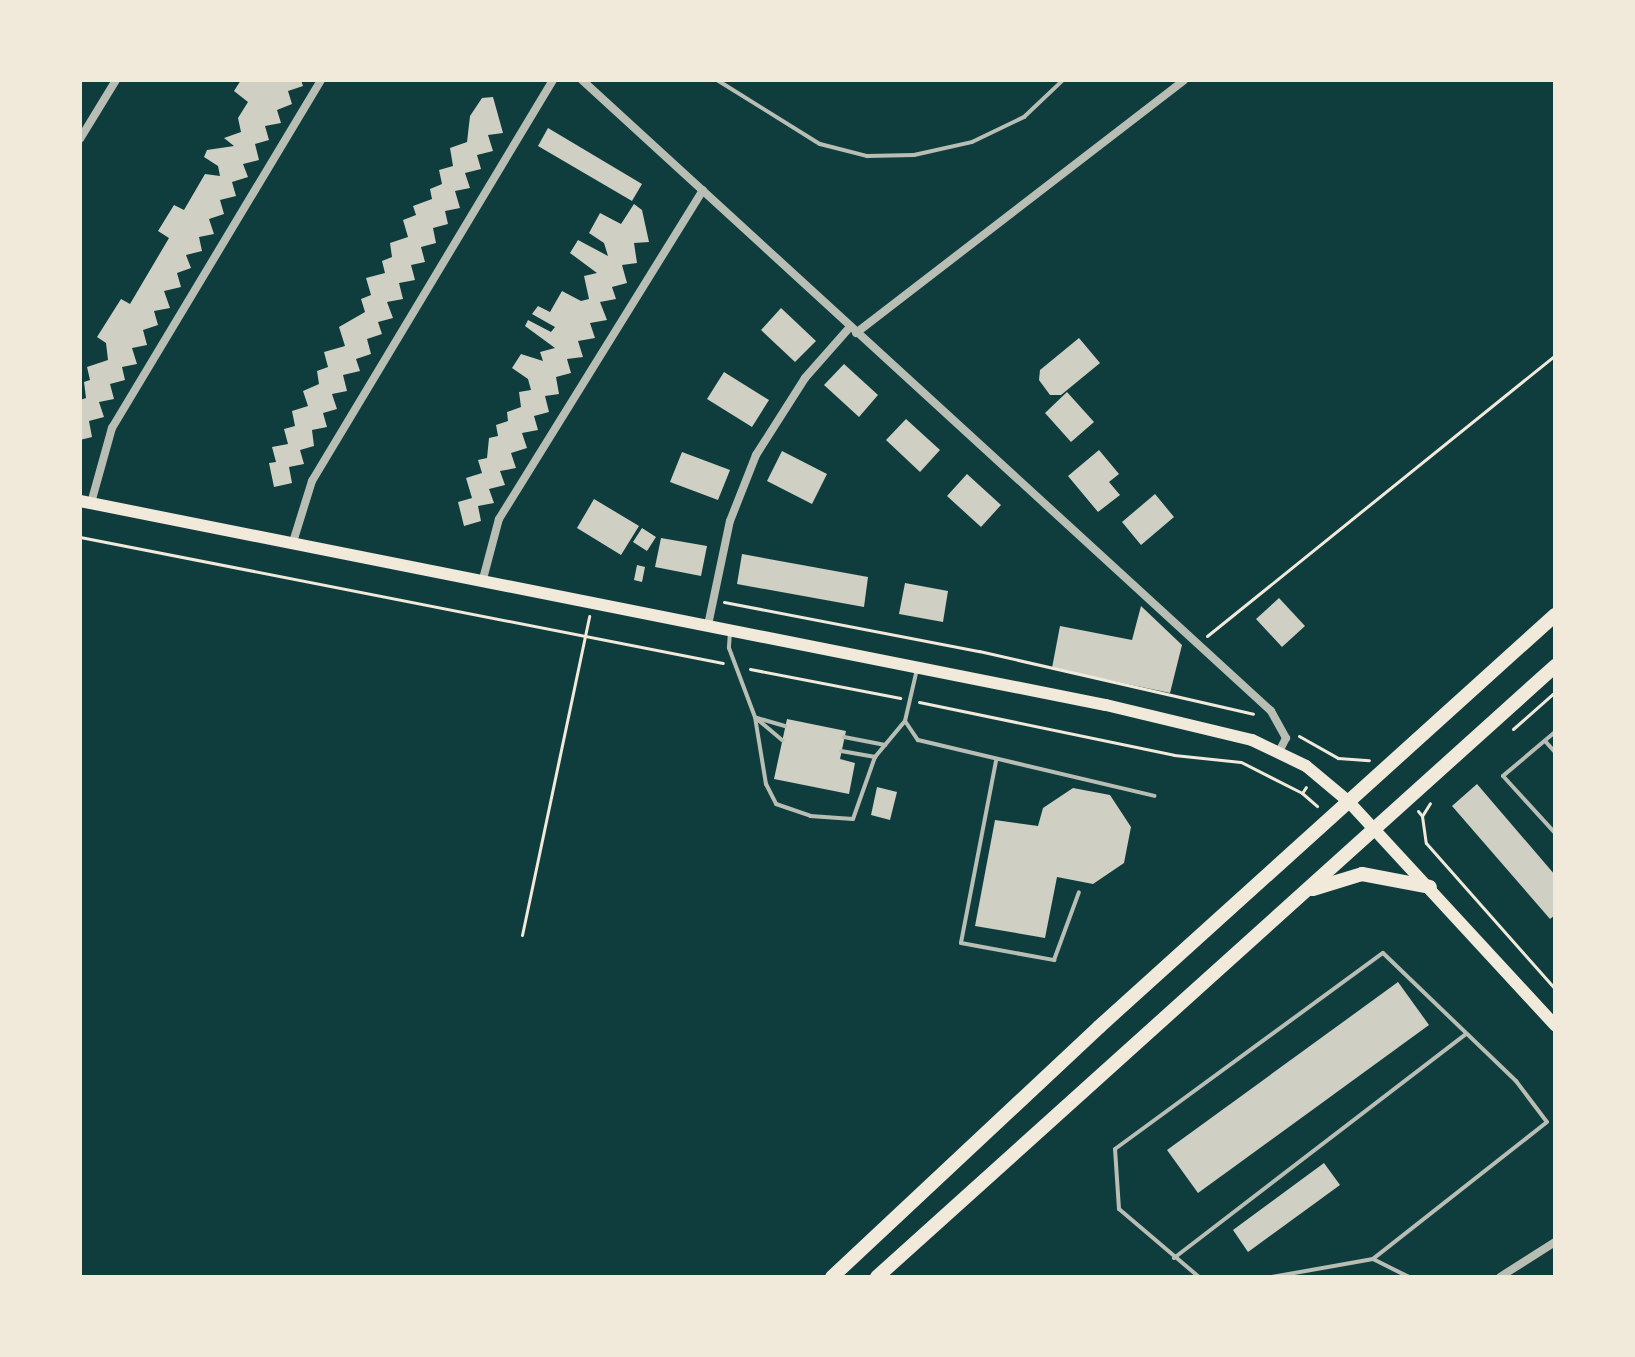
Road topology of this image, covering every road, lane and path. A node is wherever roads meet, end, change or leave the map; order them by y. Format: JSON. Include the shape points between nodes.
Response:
{"nodes":[{"id":1,"x":116,"y":80,"type":"edge"},
{"id":2,"x":321,"y":80,"type":"edge"},
{"id":3,"x":553,"y":80,"type":"edge"},
{"id":4,"x":582,"y":80,"type":"edge"},
{"id":5,"x":717,"y":80,"type":"edge"},
{"id":6,"x":1063,"y":80,"type":"edge"},
{"id":7,"x":1184,"y":80,"type":"edge"},
{"id":8,"x":80,"y":139,"type":"edge"},
{"id":9,"x":703,"y":190,"type":"junction"},
{"id":10,"x":853,"y":330,"type":"junction"},
{"id":11,"x":1555,"y":355,"type":"edge"},
{"id":12,"x":85,"y":502,"type":"edge"},
{"id":13,"x":80,"y":537,"type":"edge"},
{"id":14,"x":293,"y":542,"type":"junction"},
{"id":15,"x":483,"y":579,"type":"junction"},
{"id":16,"x":592,"y":600,"type":"junction"},
{"id":17,"x":713,"y":600,"type":"junction"},
{"id":18,"x":1555,"y":615,"type":"edge"},
{"id":19,"x":708,"y":625,"type":"junction"},
{"id":20,"x":730,"y":630,"type":"junction"},
{"id":21,"x":585,"y":636,"type":"junction"},
{"id":22,"x":1198,"y":643,"type":"junction"},
{"id":23,"x":736,"y":666,"type":"junction"},
{"id":24,"x":1555,"y":666,"type":"edge"},
{"id":25,"x":918,"y":667,"type":"junction"},
{"id":26,"x":1555,"y":692,"type":"edge"},
{"id":27,"x":911,"y":701,"type":"junction"},
{"id":28,"x":755,"y":717,"type":"junction"},
{"id":29,"x":905,"y":721,"type":"junction"},
{"id":30,"x":1283,"y":725,"type":"junction"},
{"id":31,"x":785,"y":726,"type":"dead end"},
{"id":32,"x":1555,"y":732,"type":"edge"},
{"id":33,"x":1507,"y":733,"type":"dead end"},
{"id":34,"x":844,"y":737,"type":"dead end"},
{"id":35,"x":782,"y":740,"type":"dead end"},
{"id":36,"x":1545,"y":741,"type":"junction"},
{"id":37,"x":885,"y":745,"type":"junction"},
{"id":38,"x":841,"y":751,"type":"dead end"},
{"id":39,"x":1279,"y":752,"type":"junction"},
{"id":40,"x":1555,"y":752,"type":"edge"},
{"id":41,"x":1330,"y":755,"type":"junction"},
{"id":42,"x":875,"y":757,"type":"junction"},
{"id":43,"x":996,"y":761,"type":"junction"},
{"id":44,"x":1382,"y":772,"type":"junction"},
{"id":45,"x":1317,"y":774,"type":"junction"},
{"id":46,"x":1154,"y":796,"type":"dead end"},
{"id":47,"x":1436,"y":797,"type":"dead end"},
{"id":48,"x":1409,"y":800,"type":"junction"},
{"id":49,"x":1349,"y":802,"type":"junction"},
{"id":50,"x":1422,"y":816,"type":"junction"},
{"id":51,"x":1377,"y":828,"type":"junction"},
{"id":52,"x":1555,"y":833,"type":"edge"},
{"id":53,"x":1430,"y":887,"type":"junction"},
{"id":54,"x":1079,"y":892,"type":"dead end"},
{"id":55,"x":1305,"y":892,"type":"junction"},
{"id":56,"x":522,"y":935,"type":"dead end"},
{"id":57,"x":1555,"y":989,"type":"edge"},
{"id":58,"x":1555,"y":1025,"type":"edge"},
{"id":59,"x":1465,"y":1035,"type":"junction"},
{"id":60,"x":1555,"y":1242,"type":"edge"},
{"id":61,"x":1174,"y":1258,"type":"junction"},
{"id":62,"x":1373,"y":1259,"type":"junction"},
{"id":63,"x":832,"y":1277,"type":"edge"},
{"id":64,"x":877,"y":1277,"type":"edge"},
{"id":65,"x":1199,"y":1277,"type":"edge"},
{"id":66,"x":1272,"y":1277,"type":"edge"},
{"id":67,"x":1409,"y":1277,"type":"edge"},
{"id":68,"x":1500,"y":1277,"type":"edge"}],
"edges":[{"from":1,"to":8,"type":"street"},
{"from":2,"to":12,"type":"street","via":[[112,428]]},
{"from":3,"to":14,"type":"street","via":[[312,481]]},
{"from":4,"to":9,"type":"street"},
{"from":5,"to":6,"type":"lane","via":[[820,144],[867,156],[914,155],[972,142],[1024,117]]},
{"from":7,"to":10,"type":"street"},
{"from":9,"to":10,"type":"street"},
{"from":9,"to":15,"type":"street","via":[[499,519]]},
{"from":10,"to":17,"type":"street","via":[[805,378],[756,455],[730,521]]},
{"from":10,"to":22,"type":"street"},
{"from":11,"to":22,"type":"path"},
{"from":12,"to":14,"type":"main road"},
{"from":13,"to":21,"type":"path"},
{"from":14,"to":15,"type":"main road"},
{"from":15,"to":16,"type":"main road"},
{"from":16,"to":19,"type":"main road"},
{"from":16,"to":21,"type":"path"},
{"from":17,"to":19,"type":"street"},
{"from":17,"to":30,"type":"path","via":[[979,651]]},
{"from":18,"to":44,"type":"main road"},
{"from":19,"to":20,"type":"main road"},
{"from":20,"to":23,"type":"lane"},
{"from":20,"to":25,"type":"main road"},
{"from":21,"to":23,"type":"path"},
{"from":21,"to":56,"type":"path"},
{"from":22,"to":30,"type":"street"},
{"from":23,"to":27,"type":"path"},
{"from":23,"to":28,"type":"lane"},
{"from":24,"to":48,"type":"main road"},
{"from":25,"to":27,"type":"lane"},
{"from":25,"to":39,"type":"main road","via":[[1192,723]]},
{"from":26,"to":33,"type":"path"},
{"from":27,"to":29,"type":"lane"},
{"from":27,"to":45,"type":"path","via":[[1174,755],[1241,762],[1302,793]]},
{"from":28,"to":31,"type":"lane"},
{"from":28,"to":35,"type":"lane"},
{"from":28,"to":42,"type":"lane","via":[[766,784],[776,804],[810,816],[853,819]]},
{"from":29,"to":37,"type":"lane"},
{"from":29,"to":43,"type":"lane","via":[[918,740]]},
{"from":30,"to":39,"type":"street","via":[[1286,738]]},
{"from":30,"to":41,"type":"path"},
{"from":32,"to":36,"type":"lane"},
{"from":34,"to":37,"type":"lane"},
{"from":36,"to":40,"type":"lane"},
{"from":36,"to":52,"type":"lane","via":[[1503,776]]},
{"from":37,"to":42,"type":"lane"},
{"from":38,"to":42,"type":"lane"},
{"from":39,"to":45,"type":"main road"},
{"from":41,"to":44,"type":"path","via":[[1372,760]]},
{"from":41,"to":45,"type":"path"},
{"from":43,"to":46,"type":"lane"},
{"from":43,"to":54,"type":"lane","via":[[961,943],[1054,960]]},
{"from":44,"to":49,"type":"main road"},
{"from":45,"to":49,"type":"main road"},
{"from":47,"to":50,"type":"path"},
{"from":48,"to":50,"type":"path"},
{"from":48,"to":51,"type":"main road"},
{"from":49,"to":51,"type":"main road"},
{"from":49,"to":63,"type":"main road"},
{"from":50,"to":57,"type":"path","via":[[1426,843]]},
{"from":51,"to":53,"type":"main road"},
{"from":51,"to":55,"type":"main road"},
{"from":53,"to":55,"type":"main road","via":[[1362,874]]},
{"from":53,"to":58,"type":"main road"},
{"from":55,"to":64,"type":"main road"},
{"from":59,"to":61,"type":"lane"},
{"from":59,"to":61,"type":"lane","via":[[1383,953],[1115,1149],[1119,1209]]},
{"from":59,"to":62,"type":"lane","via":[[1516,1081],[1547,1122]]},
{"from":60,"to":68,"type":"street"},
{"from":61,"to":65,"type":"lane"},
{"from":62,"to":66,"type":"lane"},
{"from":62,"to":67,"type":"lane"}]}
